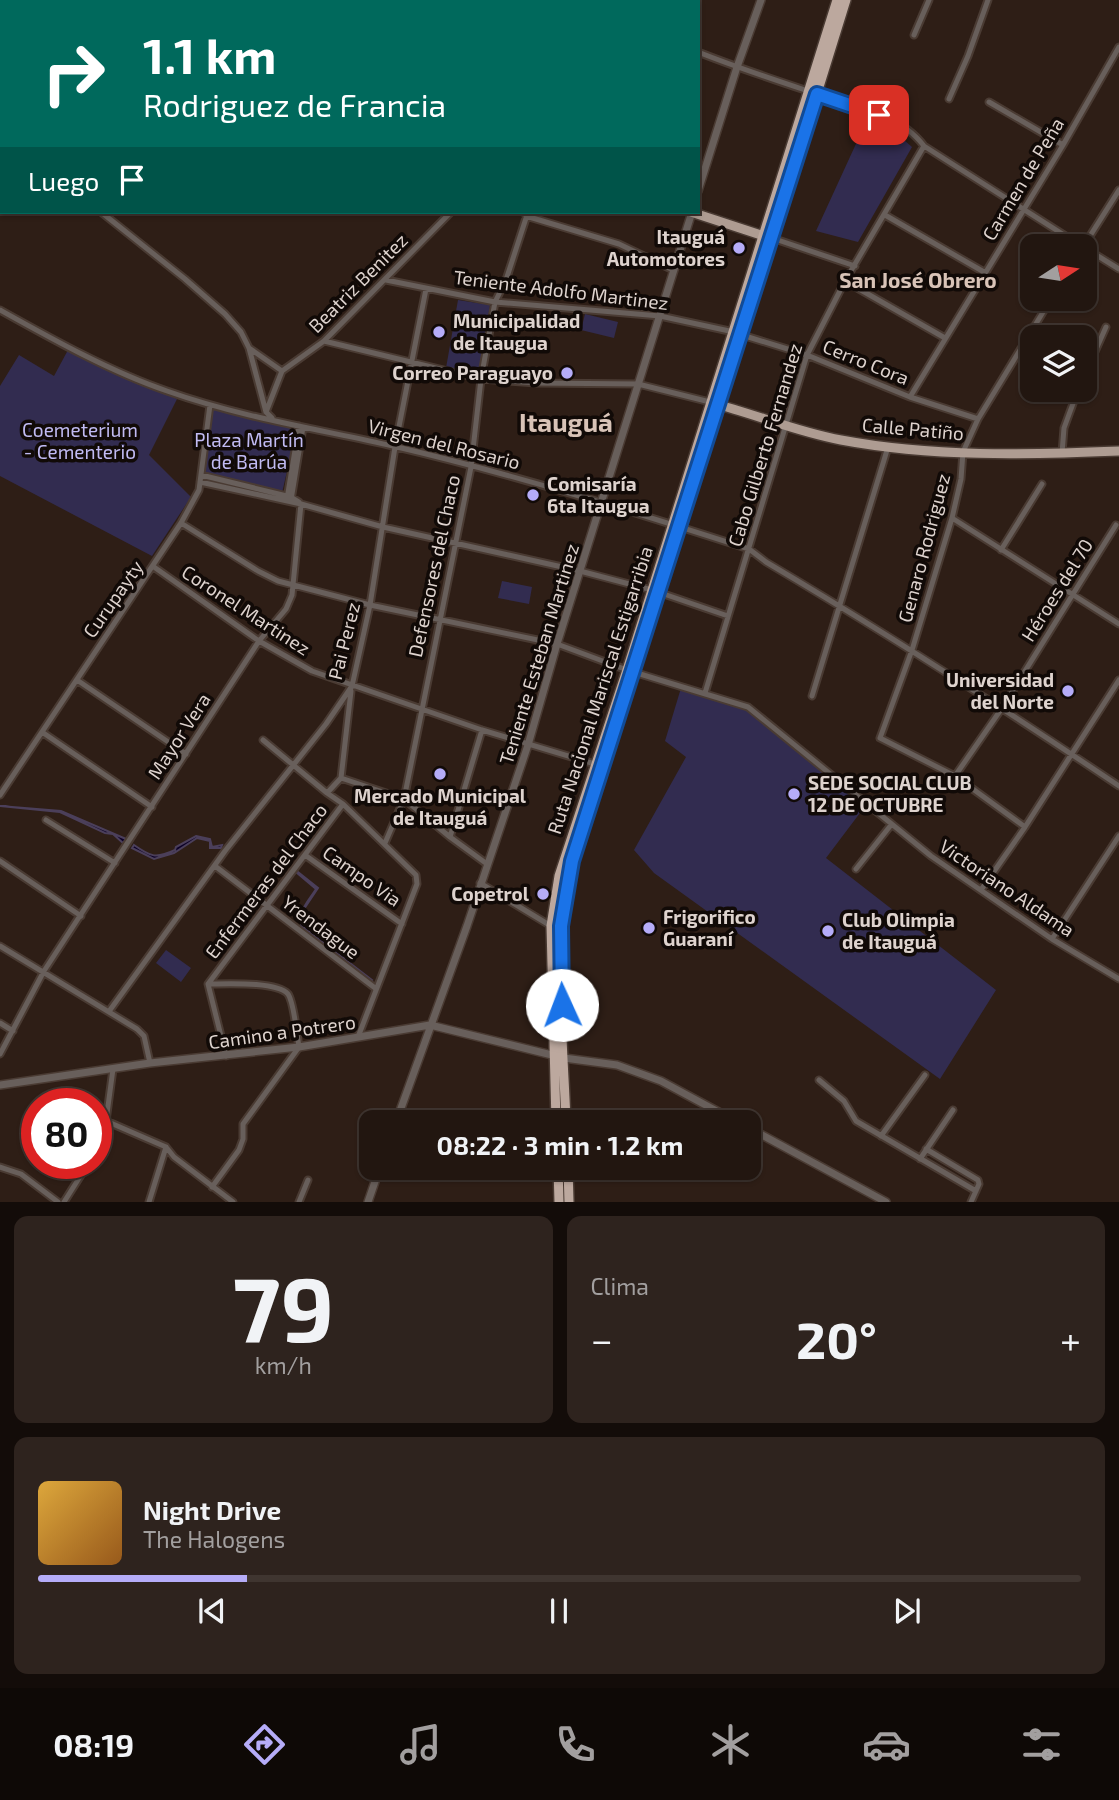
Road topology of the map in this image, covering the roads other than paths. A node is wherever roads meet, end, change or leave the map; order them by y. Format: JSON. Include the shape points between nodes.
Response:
{"nodes":[{"id":1,"x":761,"y":0,"type":"edge"},
{"id":2,"x":837,"y":0,"type":"edge"},
{"id":3,"x":846,"y":0,"type":"edge"},
{"id":4,"x":929,"y":0,"type":"edge"},
{"id":5,"x":988,"y":0,"type":"edge"},
{"id":6,"x":914,"y":35,"type":"dead end"},
{"id":7,"x":1119,"y":47,"type":"edge"},
{"id":8,"x":700,"y":53,"type":"edge"},
{"id":9,"x":737,"y":67,"type":"junction"},
{"id":10,"x":813,"y":93,"type":"junction"},
{"id":11,"x":949,"y":99,"type":"dead end"},
{"id":12,"x":989,"y":102,"type":"dead end"},
{"id":13,"x":1063,"y":145,"type":"junction"},
{"id":14,"x":924,"y":146,"type":"junction"},
{"id":15,"x":700,"y":185,"type":"edge"},
{"id":16,"x":1119,"y":190,"type":"edge"},
{"id":17,"x":1024,"y":210,"type":"junction"},
{"id":18,"x":104,"y":214,"type":"edge"},
{"id":19,"x":449,"y":214,"type":"edge"},
{"id":20,"x":527,"y":214,"type":"edge"},
{"id":21,"x":691,"y":214,"type":"edge"},
{"id":22,"x":698,"y":214,"type":"edge"},
{"id":23,"x":885,"y":215,"type":"junction"},
{"id":24,"x":1062,"y":234,"type":"edge"},
{"id":25,"x":1091,"y":234,"type":"edge"},
{"id":26,"x":767,"y":236,"type":"junction"},
{"id":27,"x":1097,"y":256,"type":"edge"},
{"id":28,"x":855,"y":266,"type":"junction"},
{"id":29,"x":1119,"y":269,"type":"edge"},
{"id":30,"x":673,"y":271,"type":"junction"},
{"id":31,"x":984,"y":272,"type":"junction"},
{"id":32,"x":386,"y":280,"type":"junction"},
{"id":33,"x":845,"y":281,"type":"junction"},
{"id":34,"x":426,"y":289,"type":"junction"},
{"id":35,"x":495,"y":302,"type":"junction"},
{"id":36,"x":0,"y":310,"type":"edge"},
{"id":37,"x":1043,"y":312,"type":"edge"},
{"id":38,"x":660,"y":316,"type":"junction"},
{"id":39,"x":1106,"y":327,"type":"dead end"},
{"id":40,"x":738,"y":333,"type":"junction"},
{"id":41,"x":945,"y":338,"type":"junction"},
{"id":42,"x":324,"y":341,"type":"junction"},
{"id":43,"x":1097,"y":347,"type":"edge"},
{"id":44,"x":249,"y":348,"type":"junction"},
{"id":45,"x":807,"y":355,"type":"junction"},
{"id":46,"x":412,"y":362,"type":"junction"},
{"id":47,"x":282,"y":371,"type":"junction"},
{"id":48,"x":481,"y":379,"type":"junction"},
{"id":49,"x":638,"y":384,"type":"junction"},
{"id":50,"x":909,"y":397,"type":"junction"},
{"id":51,"x":1073,"y":402,"type":"edge"},
{"id":52,"x":714,"y":403,"type":"junction"},
{"id":53,"x":210,"y":405,"type":"junction"},
{"id":54,"x":266,"y":412,"type":"junction"},
{"id":55,"x":978,"y":419,"type":"junction"},
{"id":56,"x":274,"y":420,"type":"junction"},
{"id":57,"x":301,"y":426,"type":"junction"},
{"id":58,"x":787,"y":426,"type":"junction"},
{"id":59,"x":395,"y":447,"type":"junction"},
{"id":60,"x":888,"y":447,"type":"junction"},
{"id":61,"x":1119,"y":451,"type":"edge"},
{"id":62,"x":963,"y":452,"type":"junction"},
{"id":63,"x":1062,"y":453,"type":"junction"},
{"id":64,"x":471,"y":467,"type":"junction"},
{"id":65,"x":201,"y":478,"type":"junction"},
{"id":66,"x":1042,"y":484,"type":"dead end"},
{"id":67,"x":289,"y":499,"type":"junction"},
{"id":68,"x":602,"y":502,"type":"junction"},
{"id":69,"x":301,"y":504,"type":"junction"},
{"id":70,"x":952,"y":519,"type":"junction"},
{"id":71,"x":181,"y":523,"type":"junction"},
{"id":72,"x":675,"y":525,"type":"junction"},
{"id":73,"x":1116,"y":525,"type":"dead end"},
{"id":74,"x":383,"y":527,"type":"junction"},
{"id":75,"x":455,"y":543,"type":"junction"},
{"id":76,"x":749,"y":549,"type":"junction"},
{"id":77,"x":1000,"y":550,"type":"junction"},
{"id":78,"x":154,"y":567,"type":"junction"},
{"id":79,"x":580,"y":571,"type":"junction"},
{"id":80,"x":294,"y":584,"type":"junction"},
{"id":81,"x":655,"y":591,"type":"junction"},
{"id":82,"x":1073,"y":596,"type":"junction"},
{"id":83,"x":370,"y":605,"type":"junction"},
{"id":84,"x":840,"y":606,"type":"junction"},
{"id":85,"x":728,"y":616,"type":"junction"},
{"id":86,"x":439,"y":619,"type":"junction"},
{"id":87,"x":1119,"y":624,"type":"edge"},
{"id":88,"x":259,"y":641,"type":"junction"},
{"id":89,"x":557,"y":644,"type":"junction"},
{"id":90,"x":912,"y":650,"type":"junction"},
{"id":91,"x":630,"y":671,"type":"junction"},
{"id":92,"x":77,"y":680,"type":"junction"},
{"id":93,"x":1119,"y":680,"type":"edge"},
{"id":94,"x":352,"y":686,"type":"junction"},
{"id":95,"x":705,"y":693,"type":"junction"},
{"id":96,"x":813,"y":696,"type":"dead end"},
{"id":97,"x":1002,"y":708,"type":"junction"},
{"id":98,"x":421,"y":709,"type":"junction"},
{"id":99,"x":482,"y":730,"type":"junction"},
{"id":100,"x":42,"y":732,"type":"junction"},
{"id":101,"x":263,"y":740,"type":"dead end"},
{"id":102,"x":528,"y":745,"type":"junction"},
{"id":103,"x":186,"y":754,"type":"junction"},
{"id":104,"x":1071,"y":754,"type":"junction"},
{"id":105,"x":293,"y":766,"type":"junction"},
{"id":106,"x":599,"y":766,"type":"junction"},
{"id":107,"x":955,"y":776,"type":"junction"},
{"id":108,"x":341,"y":778,"type":"junction"},
{"id":109,"x":1119,"y":786,"type":"edge"},
{"id":110,"x":327,"y":793,"type":"junction"},
{"id":111,"x":0,"y":794,"type":"edge"},
{"id":112,"x":404,"y":799,"type":"junction"},
{"id":113,"x":343,"y":804,"type":"junction"},
{"id":114,"x":152,"y":807,"type":"junction"},
{"id":115,"x":46,"y":820,"type":"dead end"},
{"id":116,"x":891,"y":825,"type":"junction"},
{"id":117,"x":1025,"y":827,"type":"junction"},
{"id":118,"x":1119,"y":836,"type":"edge"},
{"id":119,"x":450,"y":837,"type":"junction"},
{"id":120,"x":385,"y":843,"type":"junction"},
{"id":121,"x":304,"y":855,"type":"junction"},
{"id":122,"x":0,"y":862,"type":"edge"},
{"id":123,"x":115,"y":863,"type":"junction"},
{"id":124,"x":487,"y":864,"type":"junction"},
{"id":125,"x":215,"y":866,"type":"junction"},
{"id":126,"x":856,"y":869,"type":"dead end"},
{"id":127,"x":480,"y":883,"type":"junction"},
{"id":128,"x":981,"y":890,"type":"junction"},
{"id":129,"x":265,"y":905,"type":"junction"},
{"id":130,"x":82,"y":916,"type":"junction"},
{"id":131,"x":401,"y":924,"type":"junction"},
{"id":132,"x":551,"y":926,"type":"junction"},
{"id":133,"x":1052,"y":939,"type":"junction"},
{"id":134,"x":0,"y":946,"type":"edge"},
{"id":135,"x":44,"y":971,"type":"junction"},
{"id":136,"x":1119,"y":979,"type":"edge"},
{"id":137,"x":208,"y":984,"type":"junction"},
{"id":138,"x":375,"y":988,"type":"junction"},
{"id":139,"x":110,"y":1010,"type":"junction"},
{"id":140,"x":0,"y":1023,"type":"edge"},
{"id":141,"x":430,"y":1025,"type":"junction"},
{"id":142,"x":13,"y":1031,"type":"junction"},
{"id":143,"x":357,"y":1038,"type":"junction"},
{"id":144,"x":299,"y":1047,"type":"junction"},
{"id":145,"x":0,"y":1054,"type":"edge"},
{"id":146,"x":226,"y":1056,"type":"junction"},
{"id":147,"x":559,"y":1056,"type":"junction"},
{"id":148,"x":150,"y":1063,"type":"junction"},
{"id":149,"x":113,"y":1069,"type":"junction"},
{"id":150,"x":925,"y":1075,"type":"dead end"},
{"id":151,"x":819,"y":1080,"type":"dead end"},
{"id":152,"x":0,"y":1085,"type":"edge"},
{"id":153,"x":110,"y":1088,"type":"edge"},
{"id":154,"x":400,"y":1110,"type":"edge"},
{"id":155,"x":557,"y":1110,"type":"edge"},
{"id":156,"x":565,"y":1110,"type":"edge"},
{"id":157,"x":715,"y":1110,"type":"edge"},
{"id":158,"x":953,"y":1110,"type":"dead end"},
{"id":159,"x":112,"y":1124,"type":"edge"},
{"id":160,"x":761,"y":1134,"type":"edge"},
{"id":161,"x":881,"y":1136,"type":"junction"},
{"id":162,"x":166,"y":1147,"type":"junction"},
{"id":163,"x":926,"y":1149,"type":"junction"},
{"id":164,"x":920,"y":1159,"type":"junction"},
{"id":165,"x":0,"y":1167,"type":"edge"},
{"id":166,"x":79,"y":1179,"type":"edge"},
{"id":167,"x":308,"y":1180,"type":"dead end"},
{"id":168,"x":376,"y":1180,"type":"edge"},
{"id":169,"x":561,"y":1180,"type":"edge"},
{"id":170,"x":568,"y":1180,"type":"edge"},
{"id":171,"x":212,"y":1187,"type":"junction"},
{"id":172,"x":976,"y":1191,"type":"junction"},
{"id":173,"x":567,"y":1201,"type":"edge"},
{"id":174,"x":58,"y":1202,"type":"edge"},
{"id":175,"x":64,"y":1202,"type":"edge"},
{"id":176,"x":149,"y":1202,"type":"edge"},
{"id":177,"x":233,"y":1202,"type":"edge"},
{"id":178,"x":299,"y":1202,"type":"edge"},
{"id":179,"x":368,"y":1202,"type":"edge"},
{"id":180,"x":886,"y":1202,"type":"edge"},
{"id":181,"x":971,"y":1202,"type":"edge"}],
"edges":[{"from":1,"to":9,"type":"street"},
{"from":2,"to":10,"type":"highway","name":"Ruta Nacional Mariscal Estigarribia"},
{"from":3,"to":10,"type":"highway","name":"Ruta Nacional Mariscal Estigarribia"},
{"from":4,"to":6,"type":"street"},
{"from":5,"to":11,"type":"street"},
{"from":7,"to":13,"type":"street","name":"Carmen de Peña"},
{"from":8,"to":9,"type":"street"},
{"from":9,"to":10,"type":"street"},
{"from":9,"to":15,"type":"street"},
{"from":10,"to":14,"type":"street","via":[[879,115],[915,134]]},
{"from":10,"to":26,"type":"highway","name":"Ruta Nacional Mariscal Estigarribia"},
{"from":12,"to":13,"type":"street"},
{"from":13,"to":17,"type":"street","name":"Carmen de Peña"},
{"from":14,"to":17,"type":"street"},
{"from":14,"to":23,"type":"street","name":"Cabo Gilberto Fernandez"},
{"from":16,"to":25,"type":"street"},
{"from":17,"to":24,"type":"street"},
{"from":17,"to":31,"type":"street","name":"Carmen de Peña"},
{"from":18,"to":44,"type":"street","via":[[225,314]]},
{"from":19,"to":32,"type":"street","name":"Beatriz Benitez"},
{"from":20,"to":30,"type":"street","via":[[619,244]]},
{"from":20,"to":35,"type":"street","name":"Defensores del Chaco"},
{"from":21,"to":30,"type":"street","name":"Teniente Esteban Martinez"},
{"from":22,"to":26,"type":"main road"},
{"from":23,"to":28,"type":"street","name":"Cabo Gilberto Fernandez"},
{"from":23,"to":31,"type":"street"},
{"from":26,"to":28,"type":"street"},
{"from":26,"to":40,"type":"highway","name":"Ruta Nacional Mariscal Estigarribia"},
{"from":27,"to":29,"type":"street"},
{"from":28,"to":33,"type":"street","name":"Cabo Gilberto Fernandez"},
{"from":30,"to":38,"type":"street","name":"Teniente Esteban Martinez"},
{"from":31,"to":41,"type":"street","name":"Carmen de Peña"},
{"from":32,"to":34,"type":"street","name":"Teniente Adolfo Martinez"},
{"from":32,"to":42,"type":"street","name":"Beatriz Benitez"},
{"from":33,"to":41,"type":"street"},
{"from":33,"to":45,"type":"street","name":"Cabo Gilberto Fernandez"},
{"from":34,"to":35,"type":"street","name":"Teniente Adolfo Martinez"},
{"from":34,"to":46,"type":"street","name":"Pai Perez"},
{"from":35,"to":38,"type":"street","name":"Teniente Adolfo Martinez"},
{"from":35,"to":48,"type":"street","name":"Defensores del Chaco"},
{"from":36,"to":53,"type":"street","name":"Virgen del Rosario","via":[[128,374]]},
{"from":37,"to":55,"type":"street","name":"Genaro Rodriguez"},
{"from":38,"to":40,"type":"street","name":"Teniente Adolfo Martinez"},
{"from":38,"to":49,"type":"street","name":"Teniente Esteban Martinez"},
{"from":39,"to":43,"type":"street"},
{"from":40,"to":45,"type":"street","name":"Cerro Cora"},
{"from":40,"to":52,"type":"highway","name":"Ruta Nacional Mariscal Estigarribia"},
{"from":41,"to":50,"type":"street","name":"Carmen de Peña"},
{"from":42,"to":46,"type":"street"},
{"from":42,"to":47,"type":"street","name":"Beatriz Benitez"},
{"from":44,"to":47,"type":"street"},
{"from":44,"to":54,"type":"street"},
{"from":45,"to":50,"type":"street","name":"Cerro Cora"},
{"from":45,"to":58,"type":"street","name":"Cabo Gilberto Fernandez"},
{"from":46,"to":48,"type":"street"},
{"from":46,"to":59,"type":"street","name":"Pai Perez"},
{"from":47,"to":54,"type":"street"},
{"from":48,"to":49,"type":"street"},
{"from":48,"to":64,"type":"street","name":"Defensores del Chaco"},
{"from":49,"to":52,"type":"street"},
{"from":49,"to":68,"type":"street","name":"Teniente Esteban Martinez"},
{"from":50,"to":55,"type":"street","name":"Cerro Cora"},
{"from":51,"to":63,"type":"street"},
{"from":52,"to":58,"type":"main road","name":"Calle Patiño"},
{"from":52,"to":72,"type":"highway","name":"Ruta Nacional Mariscal Estigarribia"},
{"from":53,"to":56,"type":"street","name":"Virgen del Rosario"},
{"from":53,"to":65,"type":"street","name":"Curupayty"},
{"from":54,"to":56,"type":"street"},
{"from":55,"to":62,"type":"street","name":"Genaro Rodriguez"},
{"from":56,"to":57,"type":"street","name":"Virgen del Rosario"},
{"from":57,"to":59,"type":"street","name":"Virgen del Rosario"},
{"from":57,"to":67,"type":"street"},
{"from":58,"to":60,"type":"main road","name":"Calle Patiño"},
{"from":58,"to":76,"type":"street","name":"Cabo Gilberto Fernandez"},
{"from":59,"to":64,"type":"street","name":"Virgen del Rosario"},
{"from":59,"to":74,"type":"street","name":"Pai Perez"},
{"from":60,"to":62,"type":"main road","name":"Calle Patiño"},
{"from":60,"to":84,"type":"street"},
{"from":61,"to":63,"type":"main road","name":"Calle Patiño"},
{"from":62,"to":63,"type":"main road","name":"Calle Patiño"},
{"from":62,"to":70,"type":"street","name":"Genaro Rodriguez"},
{"from":64,"to":68,"type":"street","name":"Virgen del Rosario"},
{"from":64,"to":75,"type":"street","name":"Defensores del Chaco"},
{"from":65,"to":67,"type":"street"},
{"from":65,"to":71,"type":"street","name":"Curupayty"},
{"from":66,"to":77,"type":"street"},
{"from":67,"to":69,"type":"street"},
{"from":68,"to":72,"type":"street","name":"Virgen del Rosario"},
{"from":68,"to":79,"type":"street","name":"Teniente Esteban Martinez"},
{"from":69,"to":74,"type":"street"},
{"from":69,"to":80,"type":"street","name":"Mayor Vera"},
{"from":70,"to":77,"type":"street"},
{"from":70,"to":90,"type":"street","name":"Genaro Rodriguez"},
{"from":71,"to":78,"type":"street","name":"Curupayty"},
{"from":71,"to":80,"type":"street","name":"Victoriano Aldama","via":[[258,571]]},
{"from":72,"to":76,"type":"street","name":"Virgen del Rosario"},
{"from":72,"to":81,"type":"highway","name":"Ruta Nacional Mariscal Estigarribia"},
{"from":73,"to":82,"type":"street","name":"Héroes del 70"},
{"from":74,"to":75,"type":"street"},
{"from":74,"to":83,"type":"street","name":"Pai Perez"},
{"from":75,"to":79,"type":"street"},
{"from":75,"to":86,"type":"street","name":"Defensores del Chaco"},
{"from":76,"to":84,"type":"street","name":"Virgen del Rosario"},
{"from":76,"to":85,"type":"street","name":"Cabo Gilberto Fernandez"},
{"from":77,"to":82,"type":"street"},
{"from":78,"to":88,"type":"street","name":"Coronel Martinez"},
{"from":78,"to":92,"type":"street","name":"Curupayty"},
{"from":79,"to":81,"type":"street"},
{"from":79,"to":89,"type":"street","name":"Teniente Esteban Martinez"},
{"from":80,"to":83,"type":"street","name":"Victoriano Aldama"},
{"from":80,"to":88,"type":"street","name":"Mayor Vera","via":[[286,608]]},
{"from":81,"to":85,"type":"street"},
{"from":81,"to":91,"type":"highway","name":"Ruta Nacional Mariscal Estigarribia"},
{"from":82,"to":87,"type":"street"},
{"from":82,"to":97,"type":"street","name":"Héroes del 70"},
{"from":83,"to":86,"type":"street","name":"Victoriano Aldama"},
{"from":83,"to":94,"type":"street","name":"Pai Perez"},
{"from":84,"to":90,"type":"street","name":"Virgen del Rosario"},
{"from":84,"to":96,"type":"street"},
{"from":85,"to":95,"type":"street","name":"Cabo Gilberto Fernandez"},
{"from":86,"to":89,"type":"street","name":"Victoriano Aldama"},
{"from":86,"to":98,"type":"street","name":"Defensores del Chaco"},
{"from":88,"to":94,"type":"street","name":"Coronel Martinez","via":[[312,671]]},
{"from":88,"to":103,"type":"street","name":"Mayor Vera"},
{"from":89,"to":91,"type":"street","name":"Victoriano Aldama"},
{"from":89,"to":102,"type":"street","name":"Teniente Esteban Martinez"},
{"from":90,"to":97,"type":"street","name":"Virgen del Rosario"},
{"from":90,"to":107,"type":"street","name":"Genaro Rodriguez","via":[[880,738]]},
{"from":91,"to":95,"type":"street","name":"Victoriano Aldama"},
{"from":91,"to":106,"type":"highway","name":"Ruta Nacional Mariscal Estigarribia"},
{"from":92,"to":100,"type":"street","name":"Curupayty"},
{"from":92,"to":103,"type":"street"},
{"from":93,"to":104,"type":"street"},
{"from":94,"to":98,"type":"street","name":"Coronel Martinez"},
{"from":94,"to":105,"type":"street","name":"Pai Perez"},
{"from":94,"to":108,"type":"street"},
{"from":95,"to":116,"type":"street","name":"Victoriano Aldama","via":[[748,706]]},
{"from":97,"to":104,"type":"street","name":"Virgen del Rosario"},
{"from":97,"to":107,"type":"street","name":"Héroes del 70"},
{"from":98,"to":99,"type":"street","name":"Coronel Martinez"},
{"from":98,"to":112,"type":"street","name":"Defensores del Chaco"},
{"from":99,"to":102,"type":"street","name":"Coronel Martinez"},
{"from":99,"to":119,"type":"street"},
{"from":100,"to":111,"type":"street","name":"Curupayty"},
{"from":100,"to":114,"type":"street"},
{"from":101,"to":105,"type":"street"},
{"from":102,"to":106,"type":"street","name":"Coronel Martinez"},
{"from":102,"to":124,"type":"street","name":"Teniente Esteban Martinez"},
{"from":103,"to":114,"type":"street","name":"Mayor Vera"},
{"from":104,"to":109,"type":"street","name":"Virgen del Rosario"},
{"from":104,"to":117,"type":"street"},
{"from":105,"to":110,"type":"street"},
{"from":105,"to":125,"type":"street","name":"Pai Perez"},
{"from":106,"to":132,"type":"highway","name":"Ruta Nacional Mariscal Estigarribia","via":[[564,859]]},
{"from":106,"to":147,"type":"highway","name":"Ruta Nacional Mariscal Estigarribia","via":[[564,901]]},
{"from":107,"to":117,"type":"street"},
{"from":108,"to":110,"type":"street"},
{"from":108,"to":112,"type":"street"},
{"from":110,"to":113,"type":"street"},
{"from":112,"to":119,"type":"street"},
{"from":112,"to":120,"type":"street","name":"Defensores del Chaco"},
{"from":113,"to":120,"type":"street"},
{"from":113,"to":121,"type":"street","name":"Enfermeras del Chaco"},
{"from":114,"to":123,"type":"street","name":"Mayor Vera"},
{"from":115,"to":123,"type":"street"},
{"from":116,"to":126,"type":"street"},
{"from":116,"to":128,"type":"street","name":"Victoriano Aldama"},
{"from":117,"to":128,"type":"street"},
{"from":118,"to":133,"type":"street"},
{"from":119,"to":124,"type":"street"},
{"from":120,"to":131,"type":"street","via":[[413,870],[417,880]]},
{"from":121,"to":129,"type":"street","name":"Enfermeras del Chaco"},
{"from":121,"to":131,"type":"street","name":"Campo Via"},
{"from":122,"to":130,"type":"street"},
{"from":123,"to":130,"type":"street","name":"Mayor Vera"},
{"from":124,"to":127,"type":"street","name":"Teniente Esteban Martinez"},
{"from":125,"to":129,"type":"street","name":"Yrendague"},
{"from":125,"to":139,"type":"street","name":"Pai Perez"},
{"from":127,"to":132,"type":"street"},
{"from":127,"to":141,"type":"street","name":"Teniente Esteban Martinez"},
{"from":128,"to":133,"type":"street","name":"Victoriano Aldama"},
{"from":129,"to":137,"type":"street","name":"Enfermeras del Chaco"},
{"from":129,"to":138,"type":"street","name":"Yrendague"},
{"from":130,"to":135,"type":"street","name":"Mayor Vera"},
{"from":131,"to":138,"type":"street"},
{"from":132,"to":147,"type":"highway","name":"Ruta Nacional Mariscal Estigarribia"},
{"from":133,"to":136,"type":"street","name":"Victoriano Aldama"},
{"from":134,"to":135,"type":"street"},
{"from":135,"to":139,"type":"street"},
{"from":135,"to":142,"type":"street","name":"Mayor Vera"},
{"from":137,"to":144,"type":"street","via":[[255,985],[285,992]]},
{"from":137,"to":146,"type":"street","name":"Enfermeras del Chaco"},
{"from":138,"to":143,"type":"street"},
{"from":139,"to":148,"type":"street","via":[[144,1036]]},
{"from":140,"to":142,"type":"street"},
{"from":141,"to":143,"type":"street","name":"Camino a Potrero"},
{"from":141,"to":147,"type":"street","name":"Camino a Potrero"},
{"from":141,"to":154,"type":"street","name":"Teniente Esteban Martinez"},
{"from":142,"to":145,"type":"street","name":"Mayor Vera"},
{"from":143,"to":144,"type":"street","name":"Camino a Potrero"},
{"from":144,"to":146,"type":"street","name":"Camino a Potrero"},
{"from":144,"to":171,"type":"street","via":[[243,1124],[239,1150]]},
{"from":146,"to":148,"type":"street","name":"Camino a Potrero"},
{"from":147,"to":155,"type":"highway","name":"Ruta Nacional Mariscal Estigarribia"},
{"from":147,"to":156,"type":"highway","name":"Ruta Nacional Mariscal Estigarribia"},
{"from":147,"to":157,"type":"street","name":"Camino a Potrero","via":[[638,1072]]},
{"from":148,"to":149,"type":"street","name":"Camino a Potrero"},
{"from":149,"to":152,"type":"street","name":"Camino a Potrero"},
{"from":149,"to":153,"type":"street"},
{"from":150,"to":161,"type":"street"},
{"from":151,"to":161,"type":"street","via":[[844,1101],[856,1121]]},
{"from":158,"to":163,"type":"street"},
{"from":159,"to":162,"type":"street"},
{"from":160,"to":180,"type":"street"},
{"from":161,"to":164,"type":"street"},
{"from":162,"to":171,"type":"street"},
{"from":162,"to":176,"type":"street"},
{"from":163,"to":164,"type":"street"},
{"from":163,"to":172,"type":"street","via":[[978,1180]]},
{"from":164,"to":172,"type":"street"},
{"from":165,"to":174,"type":"street","via":[[21,1174]]},
{"from":166,"to":175,"type":"street"},
{"from":167,"to":178,"type":"street"},
{"from":168,"to":179,"type":"street"},
{"from":169,"to":173,"type":"highway"},
{"from":170,"to":173,"type":"highway"},
{"from":171,"to":177,"type":"street"},
{"from":172,"to":181,"type":"street"}]}
